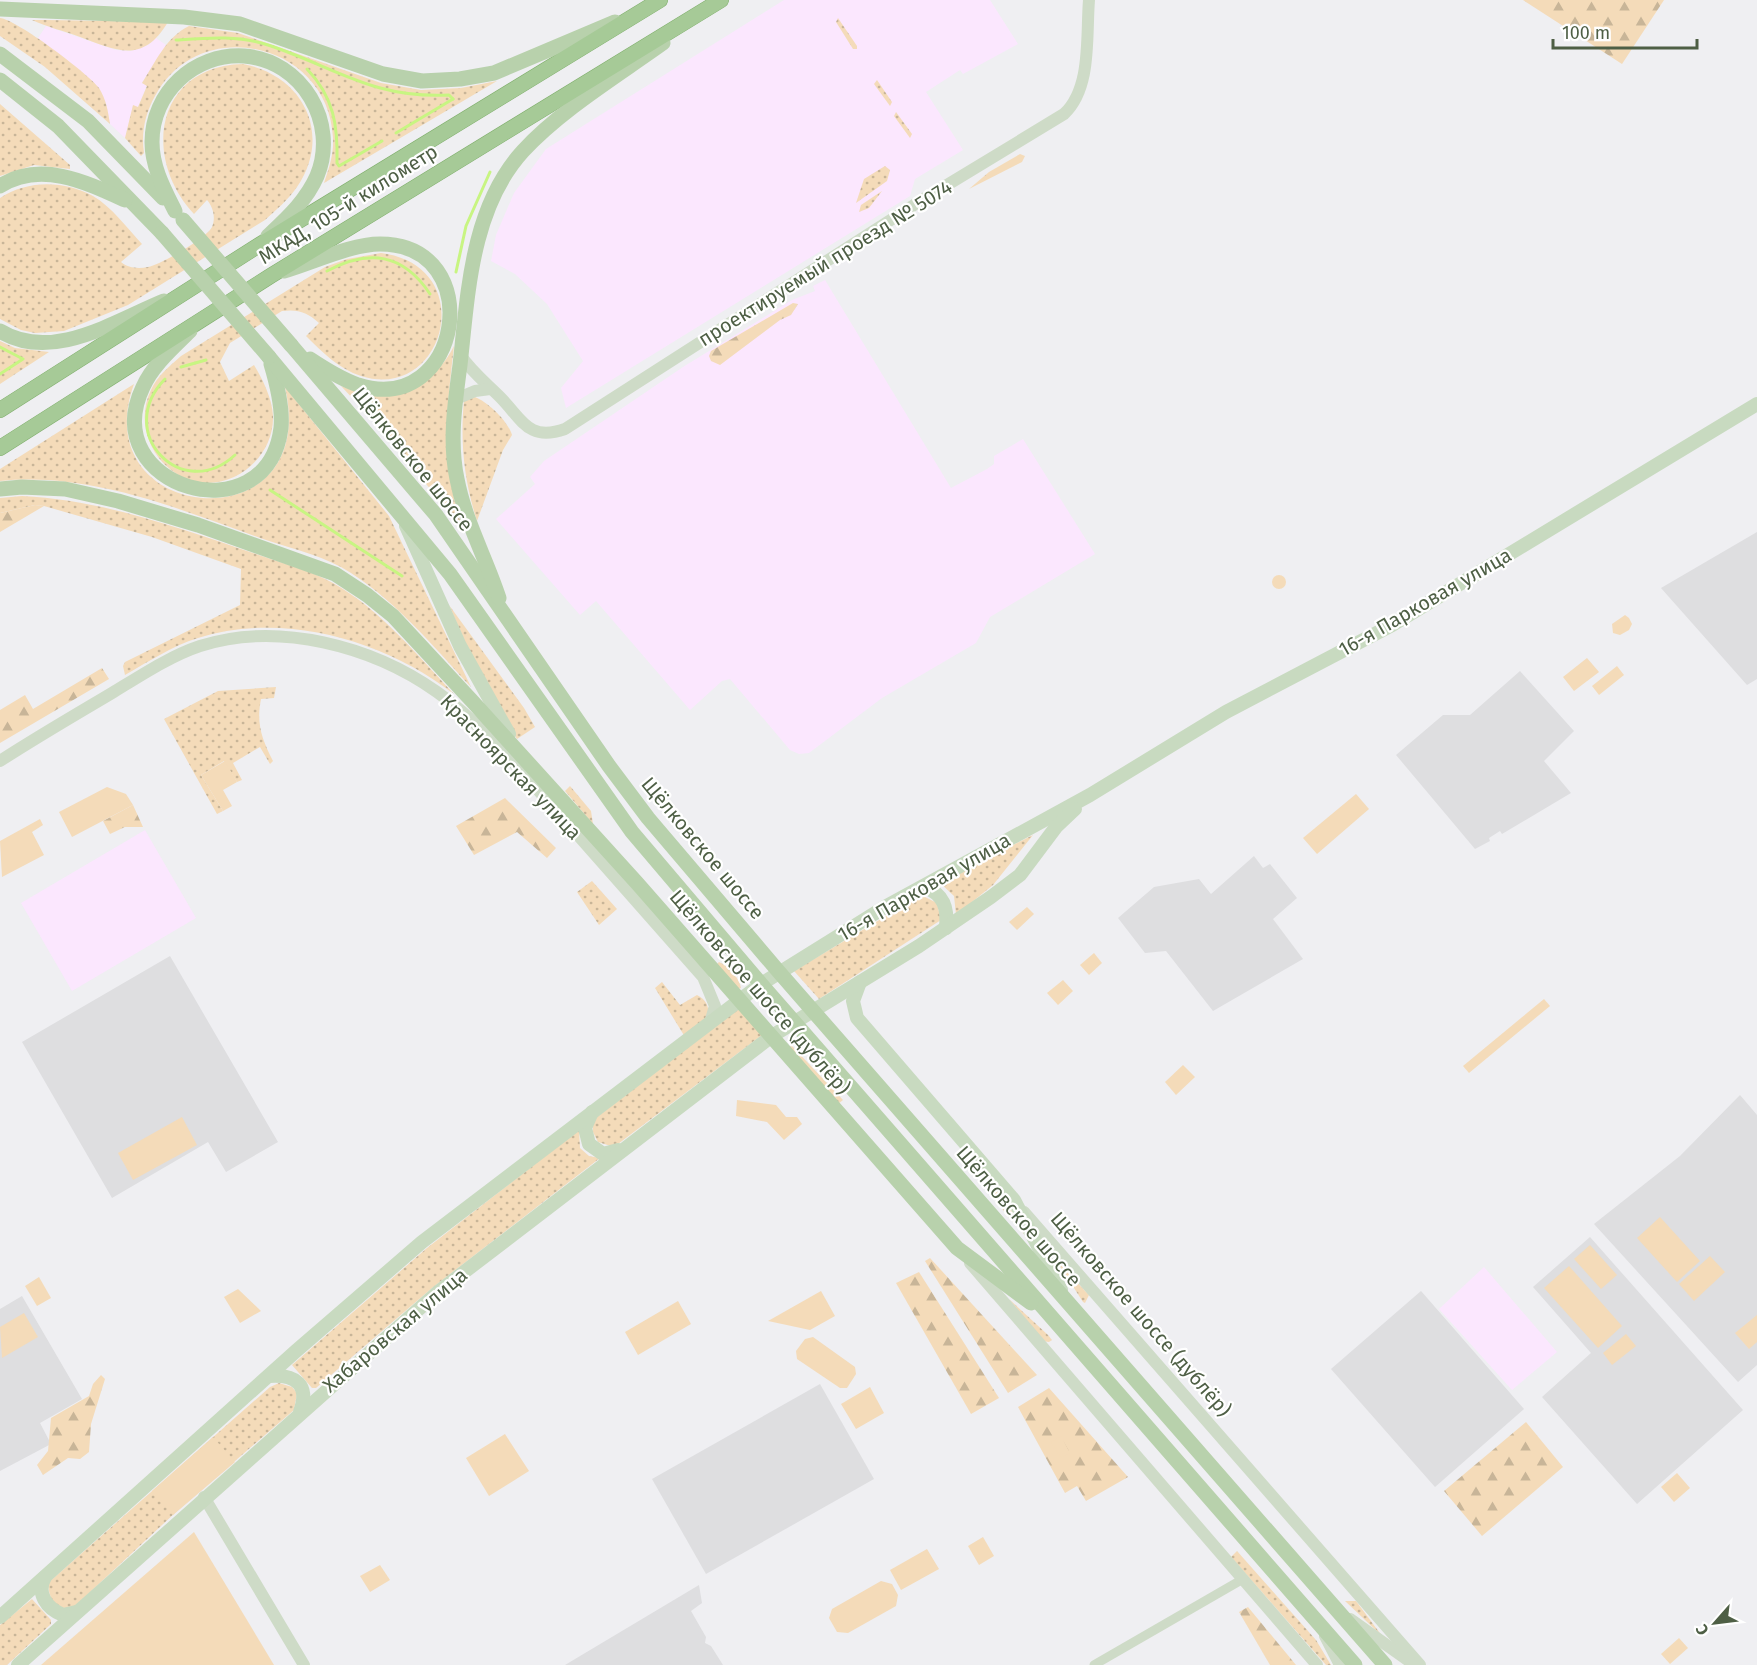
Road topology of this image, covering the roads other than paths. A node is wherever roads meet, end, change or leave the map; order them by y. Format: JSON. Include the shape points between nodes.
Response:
{"nodes":[{"id":1,"x":721,"y":0,"type":"edge"},
{"id":2,"x":1089,"y":0,"type":"edge"},
{"id":3,"x":654,"y":4,"type":"edge"},
{"id":4,"x":0,"y":9,"type":"edge"},
{"id":5,"x":0,"y":54,"type":"edge"},
{"id":6,"x":0,"y":80,"type":"edge"},
{"id":7,"x":0,"y":186,"type":"edge"},
{"id":8,"x":134,"y":205,"type":"junction"},
{"id":9,"x":179,"y":215,"type":"junction"},
{"id":10,"x":256,"y":248,"type":"junction"},
{"id":11,"x":272,"y":275,"type":"junction"},
{"id":12,"x":183,"y":293,"type":"junction"},
{"id":13,"x":200,"y":320,"type":"junction"},
{"id":14,"x":0,"y":331,"type":"edge"},
{"id":15,"x":292,"y":346,"type":"junction"},
{"id":16,"x":460,"y":356,"type":"junction"},
{"id":17,"x":269,"y":358,"type":"junction"},
{"id":18,"x":490,"y":389,"type":"junction"},
{"id":19,"x":456,"y":399,"type":"junction"},
{"id":20,"x":1757,"y":404,"type":"edge"},
{"id":21,"x":0,"y":410,"type":"edge"},
{"id":22,"x":0,"y":448,"type":"edge"},
{"id":23,"x":0,"y":489,"type":"edge"},
{"id":24,"x":399,"y":511,"type":"junction"},
{"id":25,"x":504,"y":613,"type":"junction"},
{"id":26,"x":0,"y":761,"type":"edge"},
{"id":27,"x":529,"y":764,"type":"junction"},
{"id":28,"x":1090,"y":795,"type":"junction"},
{"id":29,"x":924,"y":886,"type":"junction"},
{"id":30,"x":946,"y":928,"type":"junction"},
{"id":31,"x":779,"y":972,"type":"junction"},
{"id":32,"x":860,"y":982,"type":"junction"},
{"id":33,"x":761,"y":984,"type":"junction"},
{"id":34,"x":740,"y":1000,"type":"junction"},
{"id":35,"x":813,"y":1011,"type":"junction"},
{"id":36,"x":794,"y":1022,"type":"junction"},
{"id":37,"x":710,"y":1023,"type":"junction"},
{"id":38,"x":772,"y":1036,"type":"junction"},
{"id":39,"x":594,"y":1111,"type":"junction"},
{"id":40,"x":623,"y":1149,"type":"junction"},
{"id":41,"x":1014,"y":1200,"type":"junction"},
{"id":42,"x":957,"y":1248,"type":"junction"},
{"id":43,"x":1070,"y":1305,"type":"junction"},
{"id":44,"x":1053,"y":1319,"type":"junction"},
{"id":45,"x":269,"y":1376,"type":"junction"},
{"id":46,"x":300,"y":1412,"type":"junction"},
{"id":47,"x":204,"y":1497,"type":"junction"},
{"id":48,"x":45,"y":1577,"type":"junction"},
{"id":49,"x":1243,"y":1578,"type":"junction"},
{"id":50,"x":1335,"y":1609,"type":"junction"},
{"id":51,"x":77,"y":1612,"type":"junction"},
{"id":52,"x":0,"y":1617,"type":"edge"},
{"id":53,"x":1319,"y":1624,"type":"junction"},
{"id":54,"x":18,"y":1665,"type":"edge"},
{"id":55,"x":303,"y":1665,"type":"edge"},
{"id":56,"x":1094,"y":1665,"type":"edge"},
{"id":57,"x":1317,"y":1665,"type":"edge"},
{"id":58,"x":1340,"y":1665,"type":"edge"},
{"id":59,"x":1354,"y":1665,"type":"edge"},
{"id":60,"x":1385,"y":1665,"type":"edge"},
{"id":61,"x":1415,"y":1665,"type":"edge"},
{"id":62,"x":1420,"y":1665,"type":"edge"}],
"edges":[{"from":1,"to":11,"type":"highway","name":"МКАД, 105-й километр"},
{"from":1,"to":16,"type":"main road","via":[[549,126],[522,152],[503,180],[480,231]]},
{"from":2,"to":18,"type":"street","name":"проектируемый проезд № 5074","via":[[1082,84],[1075,102],[1064,114],[565,429],[538,432],[525,426]]},
{"from":3,"to":4,"type":"main road","via":[[494,73],[422,81],[383,74],[240,24],[184,17]]},
{"from":3,"to":10,"type":"highway","name":"МКАД, 105-й километр"},
{"from":5,"to":9,"type":"main road","name":"Щёлковское шоссе","via":[[88,121]]},
{"from":6,"to":8,"type":"main road","via":[[58,126]]},
{"from":7,"to":8,"type":"main road","via":[[19,177],[52,174],[96,186]]},
{"from":8,"to":17,"type":"main road","bridge":true},
{"from":9,"to":10,"type":"main road","via":[[161,182],[152,144],[156,117],[167,93],[193,68],[226,56],[262,59],[279,66],[306,89],[315,104],[321,121],[322,157],[307,195]]},
{"from":9,"to":15,"type":"main road","name":"Щёлковское шоссе","bridge":true},
{"from":10,"to":12,"type":"highway","name":"МКАД, 105-й километр"},
{"from":11,"to":13,"type":"highway","name":"МКАД, 105-й километр"},
{"from":11,"to":15,"type":"main road","via":[[365,246],[396,246],[429,264],[449,297],[451,327],[440,356],[418,377],[404,384],[359,385],[322,367]]},
{"from":12,"to":14,"type":"main road","via":[[67,341],[34,343]]},
{"from":12,"to":21,"type":"highway","name":"МКАД, 105-й километр"},
{"from":13,"to":17,"type":"main road","via":[[148,377],[136,411],[141,446],[153,466],[171,481],[193,490],[217,491],[250,478],[267,462],[278,441],[281,417]]},
{"from":13,"to":22,"type":"highway","name":"МКАД, 105-й километр"},
{"from":15,"to":25,"type":"main road","name":"Щёлковское шоссе","via":[[436,515]]},
{"from":16,"to":18,"type":"street","name":"проектируемый проезд № 5074"},
{"from":16,"to":19,"type":"main road"},
{"from":17,"to":24,"type":"main road"},
{"from":18,"to":19,"type":"street"},
{"from":19,"to":25,"type":"main road","via":[[456,476],[469,524]]},
{"from":20,"to":28,"type":"main road","name":"16-я Парковая улица","via":[[1399,621],[1226,712]]},
{"from":23,"to":27,"type":"main road","name":"Щёлковское шоссе (дублёр)","via":[[43,488],[92,494],[198,525],[335,574],[393,616]]},
{"from":24,"to":27,"type":"main road","via":[[484,694]]},
{"from":24,"to":33,"type":"main road","via":[[498,640],[611,805]]},
{"from":25,"to":31,"type":"main road","name":"Щёлковское шоссе","via":[[628,792]]},
{"from":26,"to":37,"type":"street","name":"Красноярская улица","via":[[199,646],[254,636],[299,637],[340,648],[394,668],[437,692],[480,730],[703,976],[715,1006]]},
{"from":27,"to":34,"type":"main road","name":"Щёлковское шоссе (дублёр)"},
{"from":28,"to":29,"type":"main road","name":"16-я Парковая улица"},
{"from":28,"to":30,"type":"main road","name":"16-я Парковая улица","via":[[1056,827],[1020,875]]},
{"from":29,"to":30,"type":"main road","via":[[944,901],[948,913]]},
{"from":29,"to":31,"type":"main road","name":"16-я Парковая улица"},
{"from":30,"to":32,"type":"main road","name":"16-я Парковая улица"},
{"from":31,"to":33,"type":"main road","name":"16-я Парковая улица"},
{"from":31,"to":35,"type":"main road","name":"Щёлковское шоссе"},
{"from":32,"to":35,"type":"main road","name":"16-я Парковая улица"},
{"from":32,"to":41,"type":"main road","name":"Щёлковское шоссе (дублёр)","via":[[853,1001],[858,1018]]},
{"from":33,"to":34,"type":"main road"},
{"from":33,"to":36,"type":"main road"},
{"from":34,"to":37,"type":"main road"},
{"from":34,"to":38,"type":"main road","name":"Щёлковское шоссе (дублёр)"},
{"from":35,"to":36,"type":"main road","name":"16-я Парковая улица"},
{"from":35,"to":43,"type":"main road","name":"Щёлковское шоссе"},
{"from":36,"to":38,"type":"main road","name":"Хабаровская улица"},
{"from":36,"to":44,"type":"main road"},
{"from":37,"to":39,"type":"main road"},
{"from":38,"to":40,"type":"main road","name":"Хабаровская улица"},
{"from":38,"to":42,"type":"main road","name":"Щёлковское шоссе (дублёр)"},
{"from":39,"to":40,"type":"main road","via":[[585,1128],[589,1144],[603,1154]]},
{"from":39,"to":45,"type":"main road","via":[[422,1242]]},
{"from":40,"to":46,"type":"main road","name":"Хабаровская улица","via":[[438,1292]]},
{"from":41,"to":43,"type":"main road"},
{"from":41,"to":62,"type":"street","name":"Щёлковское шоссе (дублёр)"},
{"from":42,"to":44,"type":"main road","name":"Щёлковское шоссе (дублёр)"},
{"from":42,"to":49,"type":"street","name":"Щёлковское шоссе (дублёр)"},
{"from":43,"to":50,"type":"main road","name":"Щёлковское шоссе"},
{"from":44,"to":53,"type":"main road"},
{"from":45,"to":46,"type":"main road","via":[[283,1374],[301,1386],[305,1398]]},
{"from":45,"to":48,"type":"main road"},
{"from":46,"to":47,"type":"main road","name":"Хабаровская улица"},
{"from":47,"to":51,"type":"main road","name":"Хабаровская улица"},
{"from":47,"to":55,"type":"street"},
{"from":48,"to":51,"type":"main road","via":[[41,1593],[50,1608],[63,1615]]},
{"from":48,"to":52,"type":"main road"},
{"from":49,"to":56,"type":"street"},
{"from":49,"to":57,"type":"street","name":"Щёлковское шоссе (дублёр)"},
{"from":50,"to":60,"type":"main road","name":"Щёлковское шоссе"},
{"from":50,"to":61,"type":"street"},
{"from":51,"to":54,"type":"main road","name":"Хабаровская улица"},
{"from":53,"to":58,"type":"street"},
{"from":53,"to":59,"type":"main road"}]}
